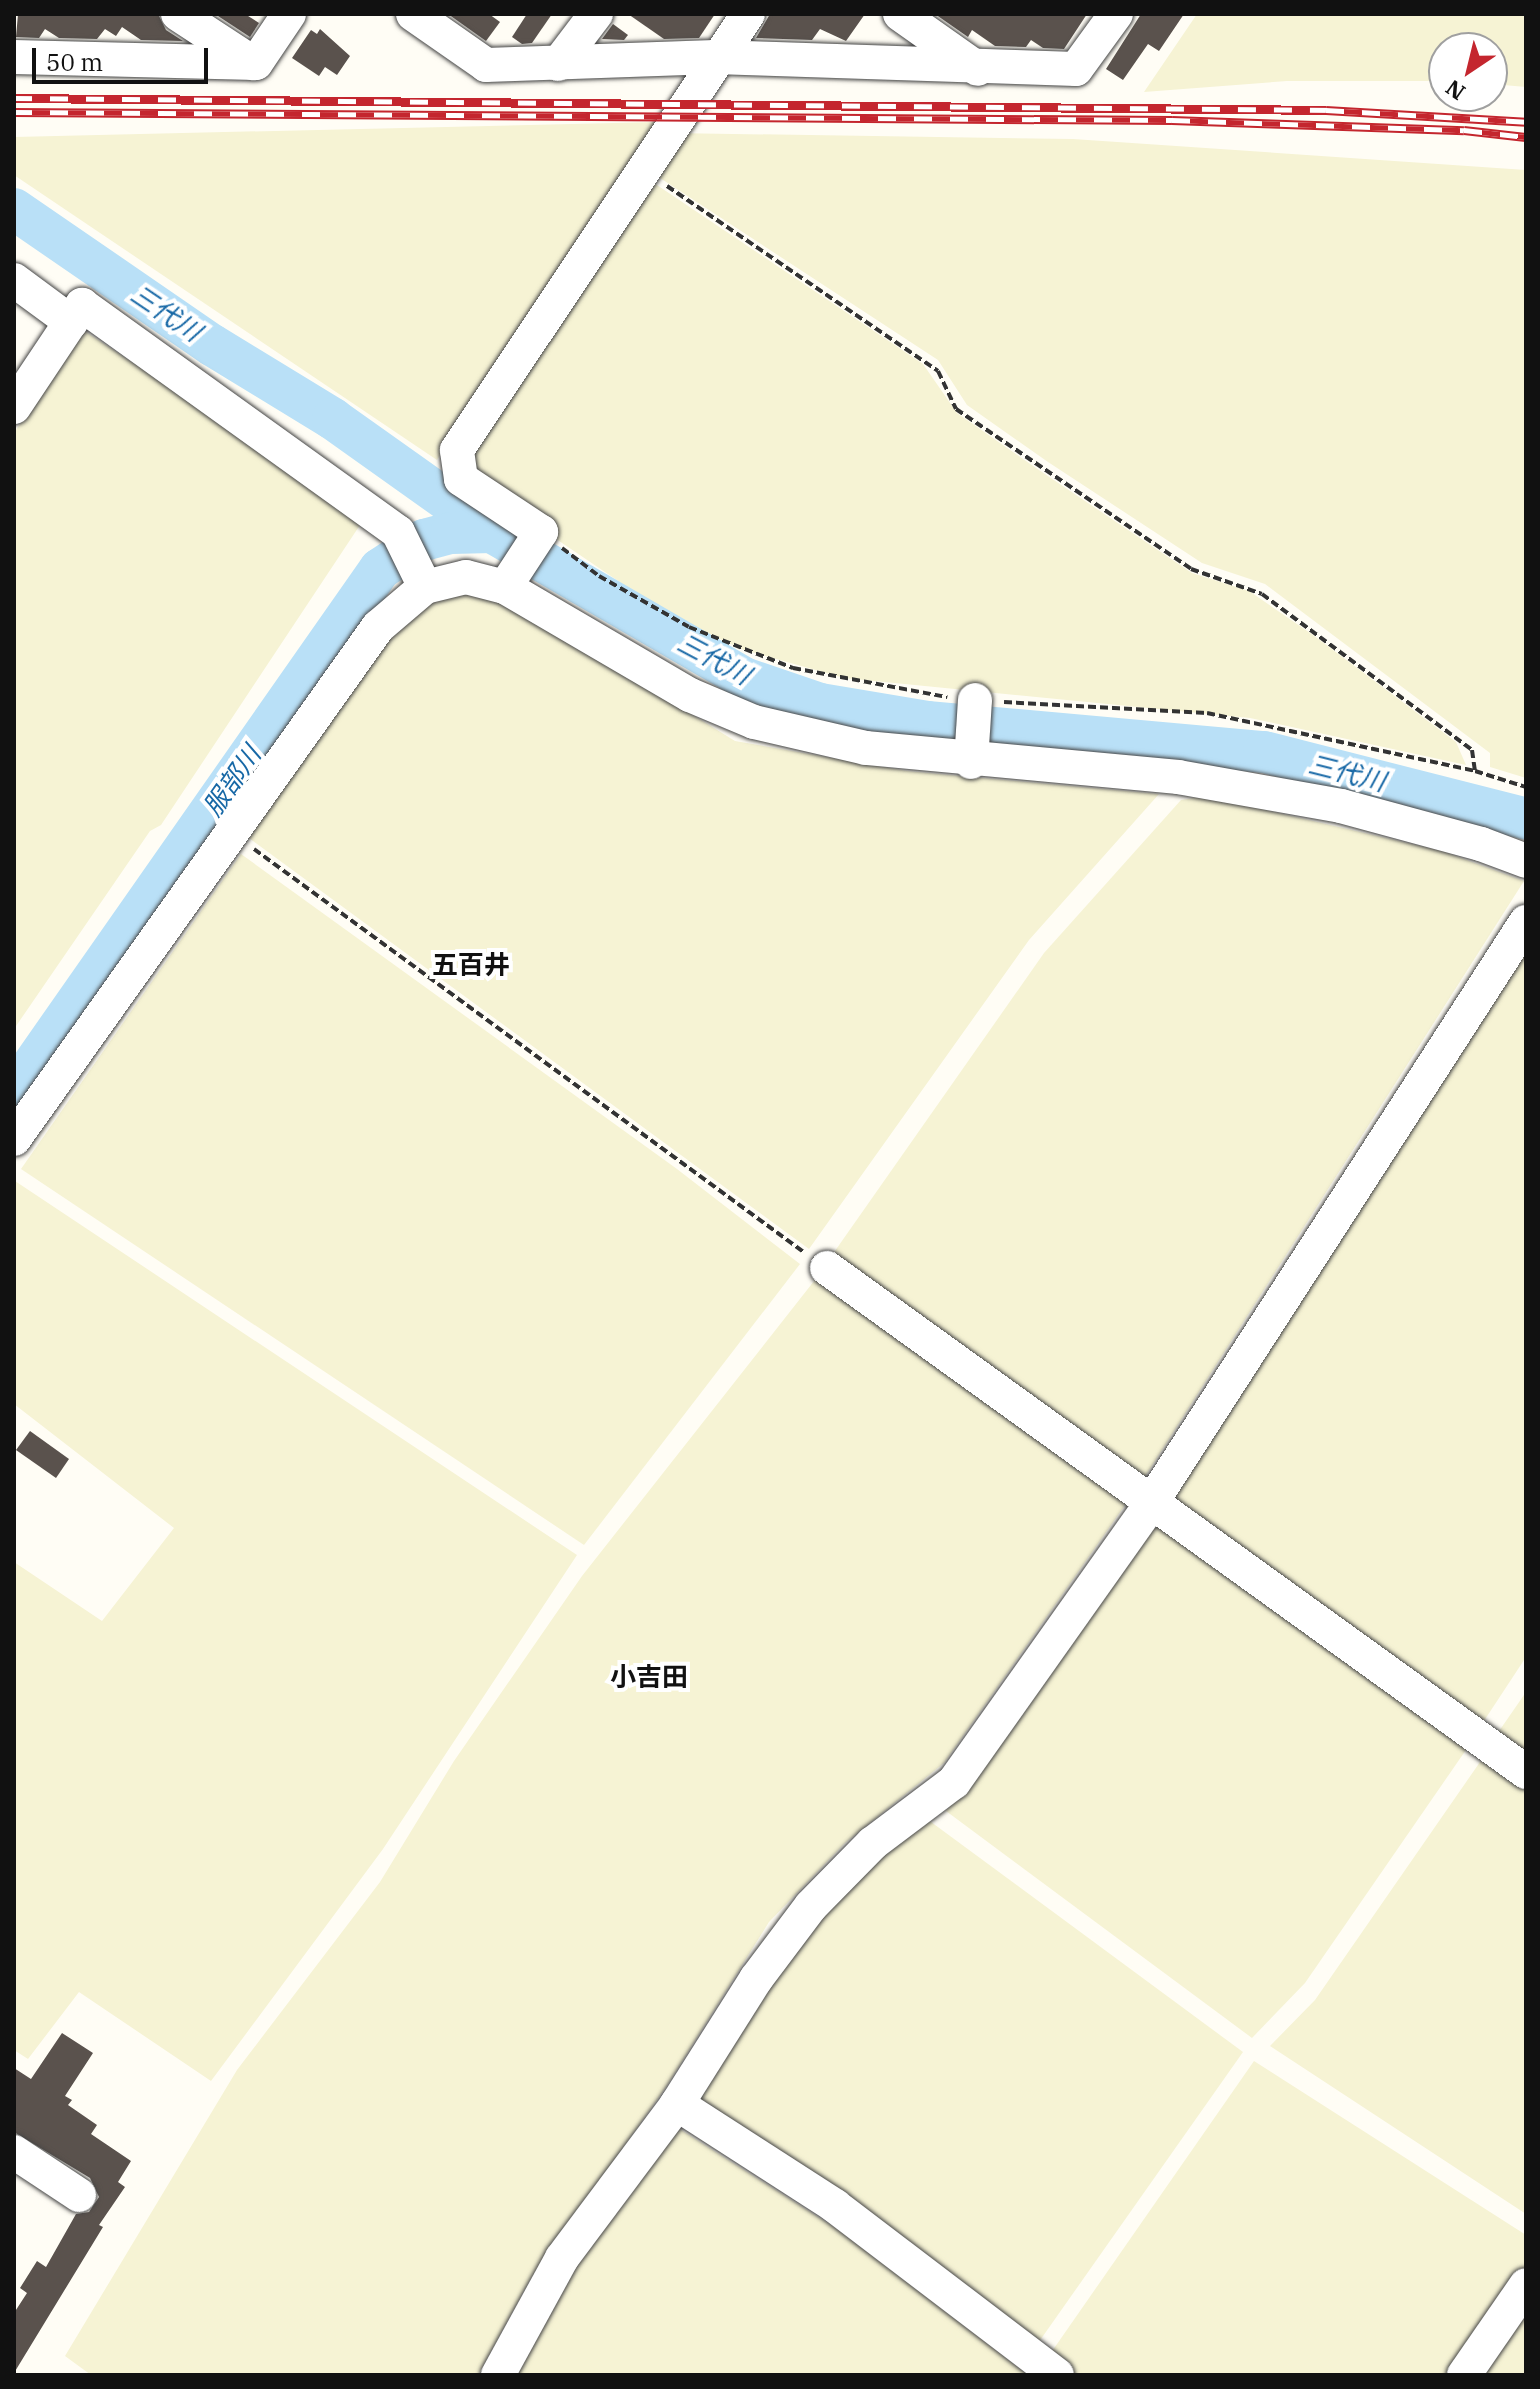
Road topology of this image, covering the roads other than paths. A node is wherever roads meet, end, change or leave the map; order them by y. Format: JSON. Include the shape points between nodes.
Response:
{"nodes":[{"id":1,"x":178,"y":14,"type":"edge"},
{"id":2,"x":289,"y":14,"type":"edge"},
{"id":3,"x":596,"y":14,"type":"edge"},
{"id":4,"x":748,"y":14,"type":"edge"},
{"id":5,"x":900,"y":14,"type":"edge"},
{"id":6,"x":1116,"y":14,"type":"edge"},
{"id":7,"x":429,"y":18,"type":"edge"},
{"id":8,"x":14,"y":57,"type":"edge"},
{"id":9,"x":715,"y":57,"type":"junction"},
{"id":10,"x":253,"y":63,"type":"junction"},
{"id":11,"x":558,"y":64,"type":"junction"},
{"id":12,"x":978,"y":69,"type":"junction"},
{"id":13,"x":14,"y":280,"type":"edge"},
{"id":14,"x":71,"y":322,"type":"junction"},
{"id":15,"x":14,"y":407,"type":"edge"},
{"id":16,"x":422,"y":580,"type":"junction"},
{"id":17,"x":507,"y":584,"type":"junction"},
{"id":18,"x":975,"y":703,"type":"road end"},
{"id":19,"x":971,"y":759,"type":"junction"},
{"id":20,"x":1526,"y":861,"type":"edge"},
{"id":21,"x":1526,"y":922,"type":"edge"},
{"id":22,"x":14,"y":1139,"type":"edge"},
{"id":23,"x":827,"y":1268,"type":"road end"},
{"id":24,"x":1150,"y":1505,"type":"junction"},
{"id":25,"x":1526,"y":1772,"type":"edge"},
{"id":26,"x":677,"y":2104,"type":"junction"},
{"id":27,"x":14,"y":2152,"type":"edge"},
{"id":28,"x":79,"y":2195,"type":"dead end"},
{"id":29,"x":1526,"y":2285,"type":"edge"},
{"id":30,"x":498,"y":2375,"type":"edge"},
{"id":31,"x":1057,"y":2375,"type":"edge"},
{"id":32,"x":1464,"y":2375,"type":"edge"}],
"edges":[{"from":1,"to":10,"type":"street"},
{"from":2,"to":10,"type":"street"},
{"from":3,"to":11,"type":"street"},
{"from":4,"to":9,"type":"street"},
{"from":5,"to":12,"type":"street"},
{"from":6,"to":12,"type":"street","via":[[1076,69]]},
{"from":7,"to":11,"type":"street","via":[[486,65]]},
{"from":8,"to":10,"type":"street"},
{"from":9,"to":11,"type":"street"},
{"from":9,"to":12,"type":"street"},
{"from":9,"to":17,"type":"street","via":[[457,450],[461,479],[538,536]]},
{"from":13,"to":14,"type":"street"},
{"from":14,"to":15,"type":"street"},
{"from":14,"to":16,"type":"street","via":[[82,305],[398,532]]},
{"from":16,"to":17,"type":"street","via":[[466,577]]},
{"from":16,"to":22,"type":"street","via":[[378,627]]},
{"from":17,"to":19,"type":"street","via":[[690,695],[754,722],[866,748]]},
{"from":18,"to":19,"type":"street"},
{"from":19,"to":20,"type":"street","via":[[1178,777],[1341,806]]},
{"from":21,"to":24,"type":"street"},
{"from":23,"to":24,"type":"street"},
{"from":24,"to":25,"type":"street"},
{"from":24,"to":26,"type":"street","via":[[954,1782],[873,1843],[811,1906],[756,1979]]},
{"from":26,"to":30,"type":"street","via":[[562,2258]]},
{"from":26,"to":31,"type":"street","via":[[835,2206]]},
{"from":27,"to":28,"type":"street"},
{"from":29,"to":32,"type":"street"}]}
